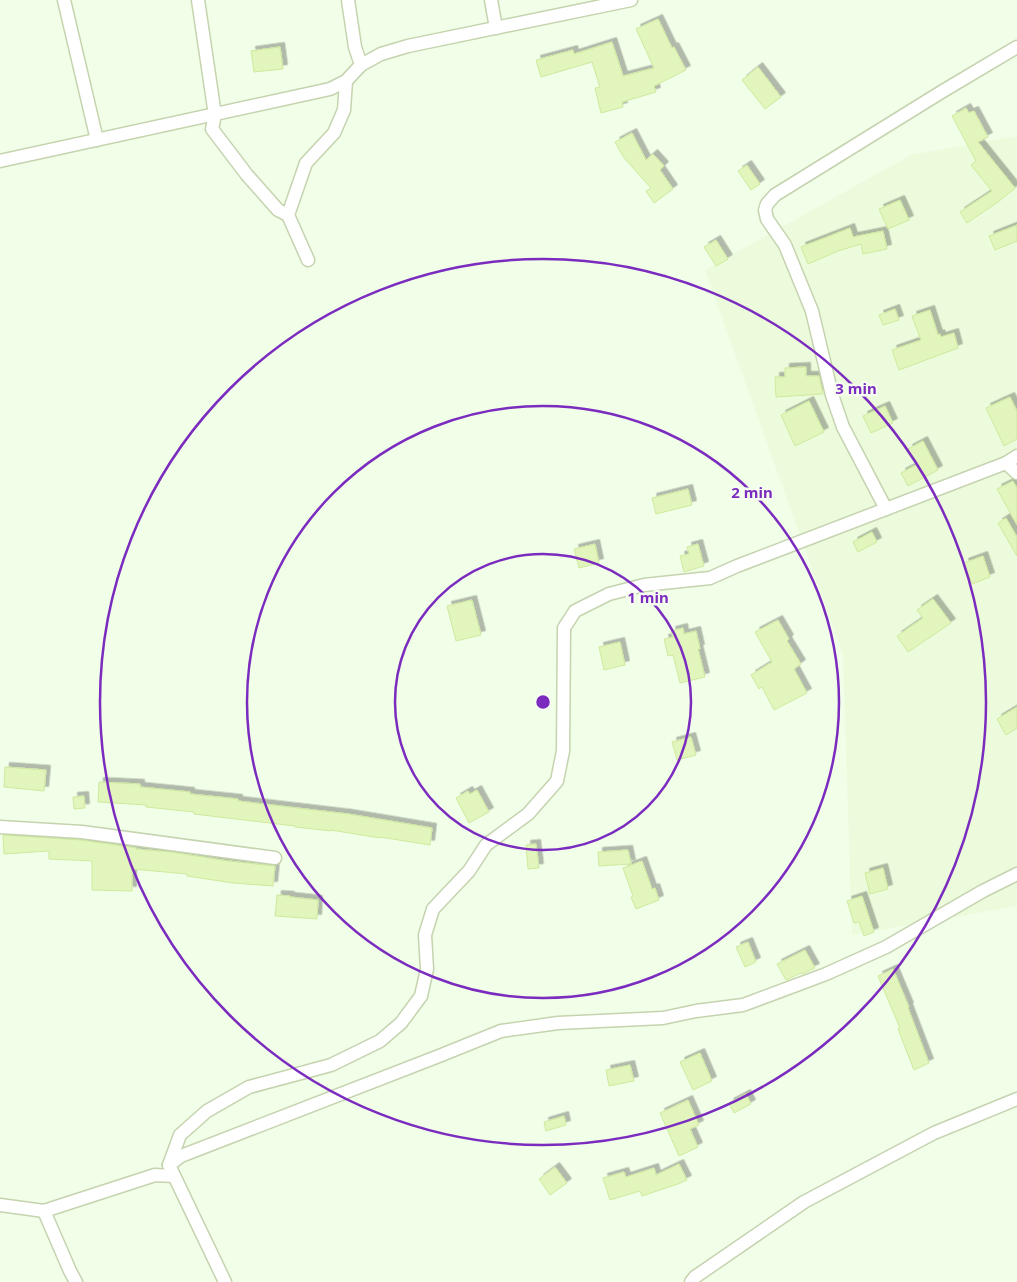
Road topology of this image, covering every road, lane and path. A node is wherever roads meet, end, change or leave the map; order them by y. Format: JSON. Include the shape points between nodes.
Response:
{"nodes":[{"id":1,"x":64,"y":0,"type":"edge"},
{"id":2,"x":198,"y":0,"type":"edge"},
{"id":3,"x":348,"y":0,"type":"edge"},
{"id":4,"x":491,"y":0,"type":"edge"},
{"id":5,"x":631,"y":0,"type":"edge"},
{"id":6,"x":496,"y":28,"type":"junction"},
{"id":7,"x":1017,"y":48,"type":"edge"},
{"id":8,"x":361,"y":65,"type":"junction"},
{"id":9,"x":346,"y":81,"type":"junction"},
{"id":10,"x":215,"y":114,"type":"junction"},
{"id":11,"x":97,"y":140,"type":"junction"},
{"id":12,"x":0,"y":161,"type":"edge"},
{"id":13,"x":288,"y":215,"type":"junction"},
{"id":14,"x":308,"y":260,"type":"dead end"},
{"id":15,"x":1012,"y":460,"type":"edge"},
{"id":16,"x":1017,"y":472,"type":"edge"},
{"id":17,"x":886,"y":509,"type":"junction"},
{"id":18,"x":0,"y":827,"type":"edge"},
{"id":19,"x":275,"y":858,"type":"dead end"},
{"id":20,"x":1017,"y":874,"type":"edge"},
{"id":21,"x":1017,"y":1099,"type":"edge"},
{"id":22,"x":172,"y":1171,"type":"junction"},
{"id":23,"x":0,"y":1205,"type":"edge"},
{"id":24,"x":44,"y":1211,"type":"junction"},
{"id":25,"x":76,"y":1282,"type":"edge"},
{"id":26,"x":226,"y":1282,"type":"edge"},
{"id":27,"x":691,"y":1282,"type":"edge"}],
"edges":[{"from":1,"to":11,"type":"street"},
{"from":2,"to":10,"type":"street"},
{"from":3,"to":8,"type":"street"},
{"from":4,"to":6,"type":"street"},
{"from":5,"to":6,"type":"street"},
{"from":6,"to":8,"type":"street","via":[[408,46],[381,54]]},
{"from":7,"to":17,"type":"street","via":[[775,195],[766,204],[767,219],[787,249],[812,311],[843,427]]},
{"from":8,"to":9,"type":"street"},
{"from":9,"to":10,"type":"street","via":[[330,89]]},
{"from":9,"to":13,"type":"street","via":[[344,110],[334,133],[306,163]]},
{"from":10,"to":11,"type":"street"},
{"from":10,"to":13,"type":"street","via":[[212,129],[253,182],[278,210]]},
{"from":11,"to":12,"type":"street"},
{"from":13,"to":14,"type":"street"},
{"from":15,"to":16,"type":"street"},
{"from":15,"to":17,"type":"street"},
{"from":17,"to":22,"type":"street","via":[[710,578],[644,585],[609,594],[575,611],[564,628],[563,751],[557,780],[528,814],[486,845],[469,871],[433,909],[425,935],[427,969],[421,996],[401,1023],[380,1041],[331,1065],[249,1087],[207,1111],[180,1135]]},
{"from":18,"to":19,"type":"street","via":[[82,832]]},
{"from":20,"to":22,"type":"street","via":[[886,946],[826,974],[743,1004],[663,1018],[558,1023],[501,1031],[181,1156]]},
{"from":21,"to":27,"type":"street","via":[[934,1133],[804,1202]]},
{"from":22,"to":24,"type":"street"},
{"from":22,"to":26,"type":"street"},
{"from":23,"to":24,"type":"street"},
{"from":24,"to":25,"type":"street"}]}
